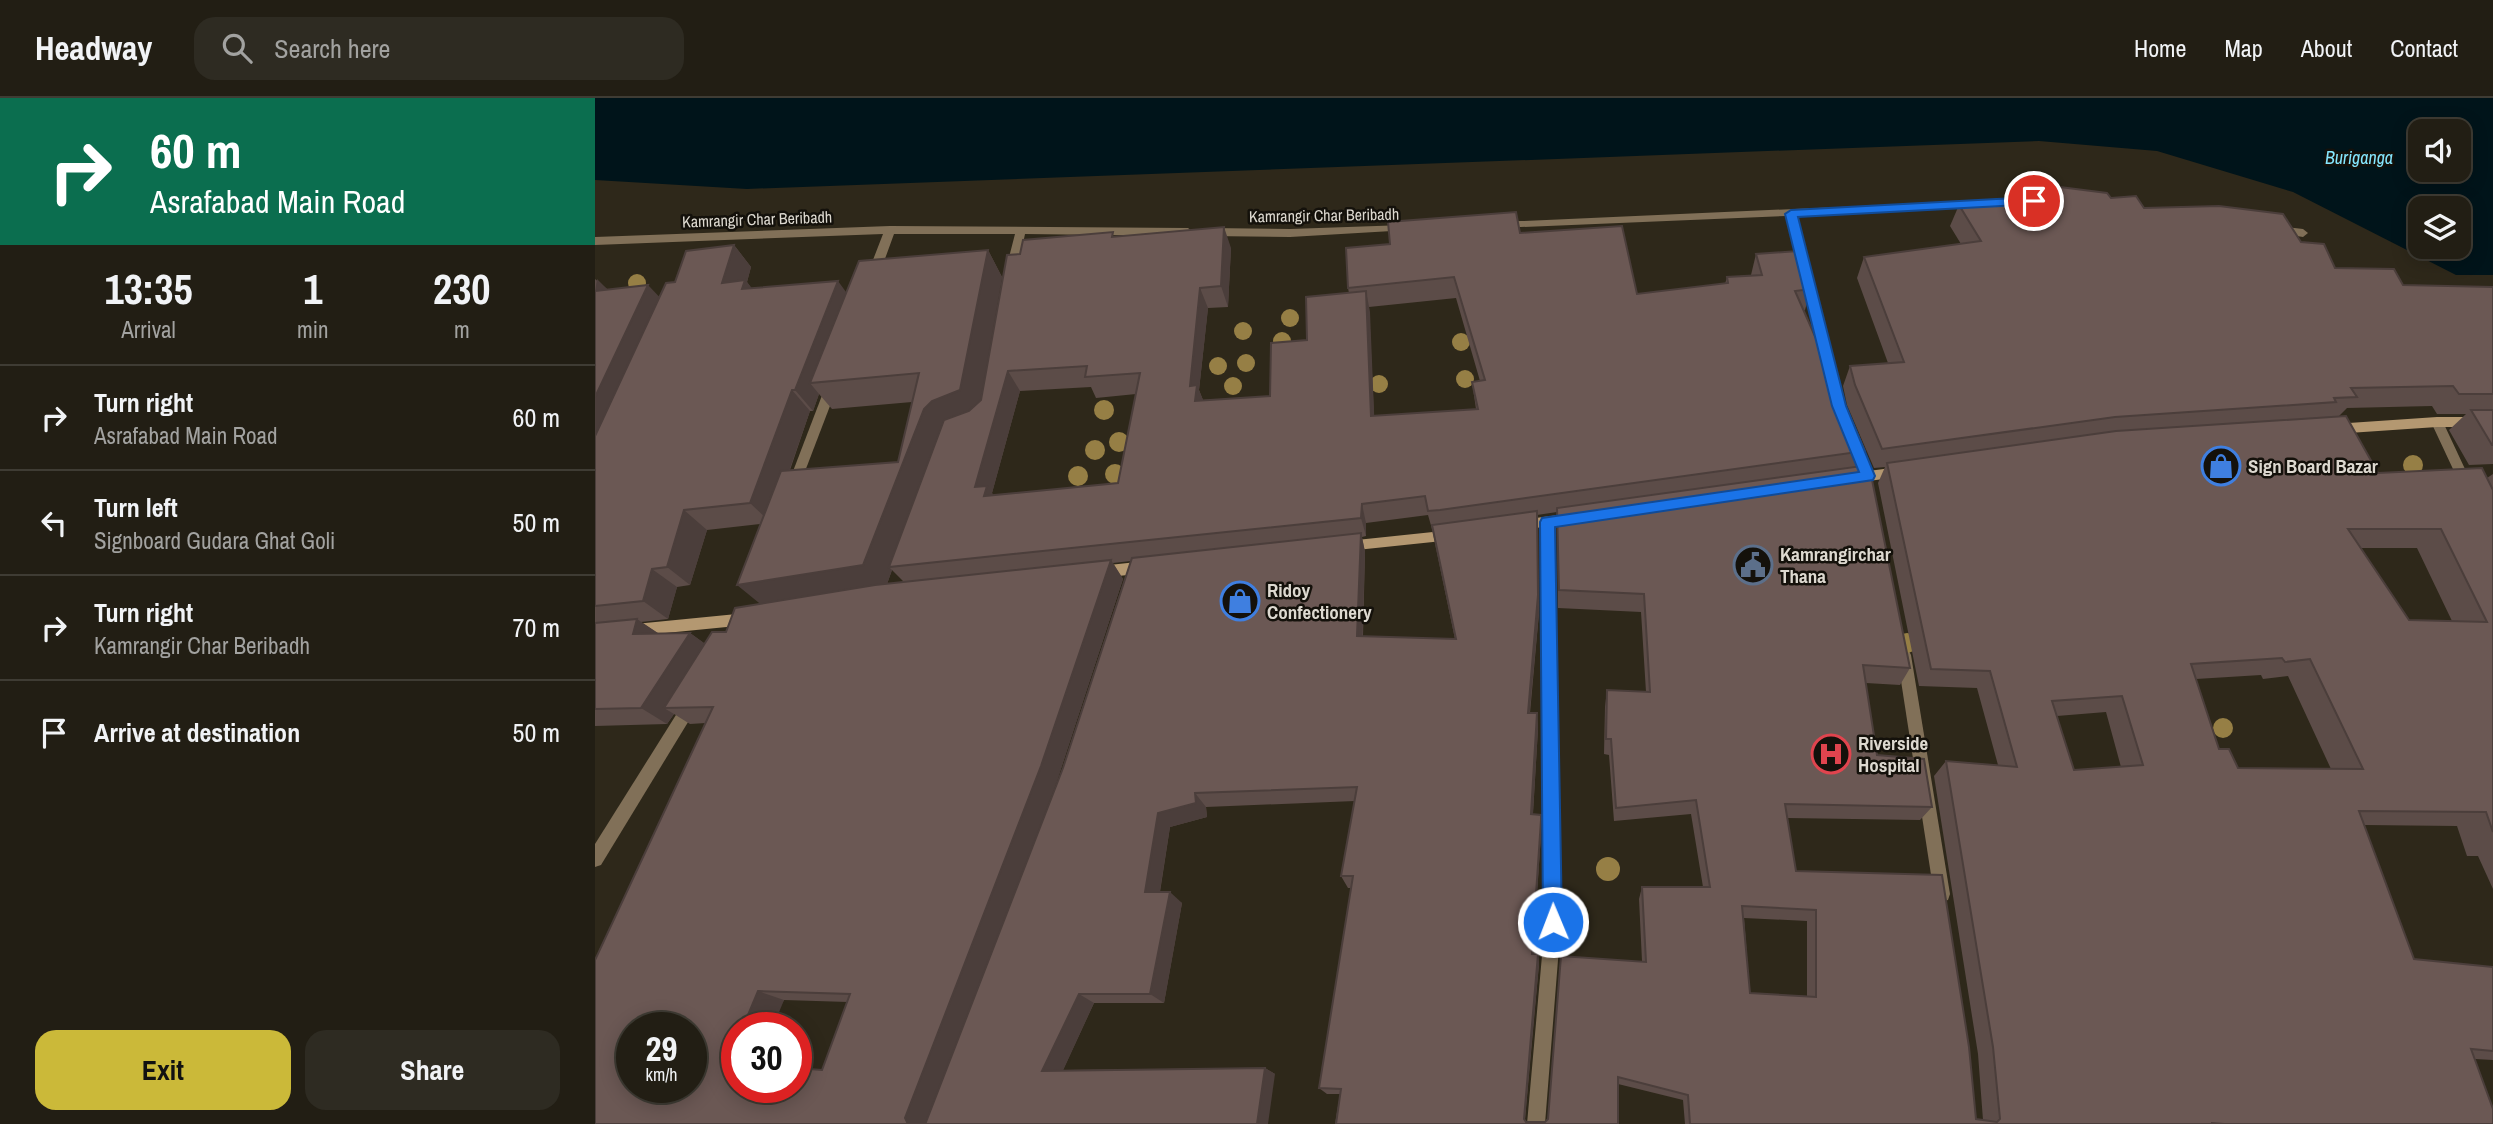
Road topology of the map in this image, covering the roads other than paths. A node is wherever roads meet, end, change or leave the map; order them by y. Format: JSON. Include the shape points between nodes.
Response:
{"nodes":[{"id":1,"x":1993,"y":203,"type":"edge"},
{"id":2,"x":1791,"y":214,"type":"junction"},
{"id":3,"x":1485,"y":225,"type":"edge"},
{"id":4,"x":1415,"y":228,"type":"edge"},
{"id":5,"x":2264,"y":228,"type":"edge"},
{"id":6,"x":890,"y":230,"type":"junction"},
{"id":7,"x":1021,"y":230,"type":"junction"},
{"id":8,"x":2303,"y":233,"type":"dead end"},
{"id":9,"x":707,"y":236,"type":"junction"},
{"id":10,"x":595,"y":241,"type":"edge"},
{"id":11,"x":701,"y":249,"type":"edge"},
{"id":12,"x":1008,"y":289,"type":"edge"},
{"id":13,"x":865,"y":295,"type":"edge"},
{"id":14,"x":836,"y":373,"type":"edge"},
{"id":15,"x":1836,"y":394,"type":"edge"},
{"id":16,"x":2437,"y":422,"type":"junction"},
{"id":17,"x":2493,"y":422,"type":"edge"},
{"id":18,"x":2326,"y":429,"type":"edge"},
{"id":19,"x":1909,"y":470,"type":"edge"},
{"id":20,"x":1841,"y":480,"type":"edge"},
{"id":21,"x":2471,"y":494,"type":"edge"},
{"id":22,"x":788,"y":502,"type":"edge"},
{"id":23,"x":1587,"y":516,"type":"edge"},
{"id":24,"x":1547,"y":522,"type":"junction"},
{"id":25,"x":1508,"y":527,"type":"edge"},
{"id":26,"x":1469,"y":532,"type":"edge"},
{"id":27,"x":1336,"y":547,"type":"edge"},
{"id":28,"x":1163,"y":565,"type":"edge"},
{"id":29,"x":1082,"y":574,"type":"edge"},
{"id":30,"x":747,"y":618,"type":"edge"},
{"id":31,"x":622,"y":632,"type":"edge"},
{"id":32,"x":1900,"y":636,"type":"edge"},
{"id":33,"x":702,"y":688,"type":"edge"},
{"id":34,"x":595,"y":859,"type":"edge"},
{"id":35,"x":1943,"y":905,"type":"edge"},
{"id":36,"x":1536,"y":1124,"type":"edge"}],
"edges":[{"from":1,"to":2,"type":"street"},
{"from":2,"to":3,"type":"street"},
{"from":2,"to":15,"type":"street"},
{"from":4,"to":7,"type":"street","name":"Kamrangir Char Beribadh","via":[[1290,233]]},
{"from":5,"to":8,"type":"street"},
{"from":6,"to":7,"type":"street","name":"Kamrangir Char Beribadh"},
{"from":6,"to":9,"type":"street","name":"Kamrangir Char Beribadh"},
{"from":6,"to":13,"type":"street"},
{"from":7,"to":12,"type":"street"},
{"from":9,"to":10,"type":"street","name":"Kamrangir Char Beribadh"},
{"from":9,"to":11,"type":"street"},
{"from":14,"to":22,"type":"street"},
{"from":16,"to":17,"type":"street"},
{"from":16,"to":18,"type":"street"},
{"from":16,"to":21,"type":"street"},
{"from":19,"to":20,"type":"street"},
{"from":23,"to":24,"type":"street"},
{"from":24,"to":25,"type":"street"},
{"from":24,"to":36,"type":"street","via":[[1553,922]]},
{"from":26,"to":27,"type":"street"},
{"from":28,"to":29,"type":"street","via":[[1134,574]]},
{"from":30,"to":31,"type":"street"},
{"from":32,"to":35,"type":"street"},
{"from":33,"to":34,"type":"street"}]}
